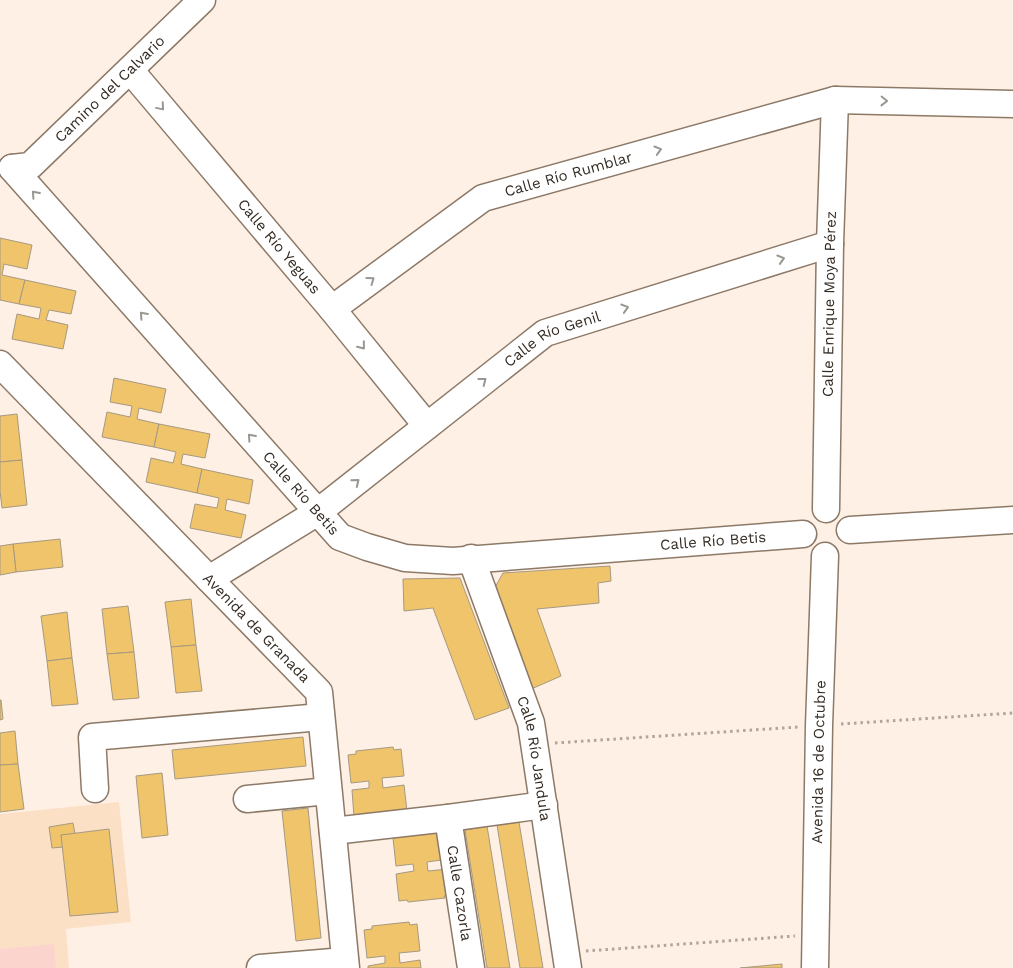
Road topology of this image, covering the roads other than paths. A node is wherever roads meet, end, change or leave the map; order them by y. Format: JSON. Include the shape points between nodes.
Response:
{"nodes":[{"id":1,"x":202,"y":0,"type":"edge"},
{"id":2,"x":130,"y":70,"type":"junction"},
{"id":3,"x":835,"y":100,"type":"junction"},
{"id":4,"x":1013,"y":104,"type":"edge"},
{"id":5,"x":6,"y":174,"type":"edge"},
{"id":6,"x":830,"y":244,"type":"junction"},
{"id":7,"x":332,"y":309,"type":"junction"},
{"id":8,"x":0,"y":364,"type":"edge"},
{"id":9,"x":427,"y":426,"type":"junction"},
{"id":10,"x":826,"y":509,"type":"junction"},
{"id":11,"x":318,"y":512,"type":"junction"},
{"id":12,"x":1013,"y":520,"type":"edge"},
{"id":13,"x":850,"y":530,"type":"junction"},
{"id":14,"x":803,"y":534,"type":"junction"},
{"id":15,"x":825,"y":556,"type":"junction"},
{"id":16,"x":471,"y":558,"type":"junction"},
{"id":17,"x":209,"y":579,"type":"junction"},
{"id":18,"x":322,"y":717,"type":"junction"},
{"id":19,"x":95,"y":789,"type":"dead end"},
{"id":20,"x":328,"y":791,"type":"junction"},
{"id":21,"x":247,"y":799,"type":"dead end"},
{"id":22,"x":544,"y":805,"type":"junction"},
{"id":23,"x":448,"y":818,"type":"junction"},
{"id":24,"x":332,"y":831,"type":"junction"},
{"id":25,"x":567,"y":960,"type":"edge"},
{"id":26,"x":345,"y":964,"type":"edge"},
{"id":27,"x":260,"y":968,"type":"edge"},
{"id":28,"x":471,"y":968,"type":"edge"},
{"id":29,"x":815,"y":968,"type":"edge"}],
"edges":[{"from":1,"to":2,"type":"street","name":"Camino del Calvario"},
{"from":2,"to":5,"type":"street","name":"Camino del Calvario","via":[[30,166]]},
{"from":2,"to":7,"type":"street","name":"Calle Río Yeguas","one_way":true},
{"from":3,"to":4,"type":"street","name":"Calle Río Rumblar","one_way":true},
{"from":3,"to":6,"type":"street","name":"Calle Enrique Moya Pérez"},
{"from":7,"to":3,"type":"street","name":"Calle Río Rumblar","one_way":true,"via":[[483,198]]},
{"from":11,"to":5,"type":"street","name":"Calle Río Betis","one_way":true},
{"from":9,"to":6,"type":"street","name":"Calle Río Genil","one_way":true,"via":[[545,333]]},
{"from":6,"to":10,"type":"street","name":"Calle Enrique Moya Pérez"},
{"from":7,"to":9,"type":"street","name":"Calle Río Yeguas","one_way":true},
{"from":8,"to":17,"type":"street","name":"Avenida de Granada"},
{"from":11,"to":9,"type":"street","name":"Calle Río Genil","one_way":true},
{"from":10,"to":13,"type":"street","via":[[842,515]]},
{"from":10,"to":14,"type":"street","via":[[818,510],[807,520]]},
{"from":11,"to":16,"type":"street","name":"Calle Río Betis","via":[[340,536],[367,547],[404,558],[453,561]]},
{"from":11,"to":17,"type":"street","name":"Calle Río Genil"},
{"from":12,"to":13,"type":"street"},
{"from":13,"to":15,"type":"street","via":[[846,546],[840,552]]},
{"from":14,"to":15,"type":"street","via":[[808,547]]},
{"from":14,"to":16,"type":"street","name":"Calle Río Betis"},
{"from":15,"to":29,"type":"street","name":"Avenida 16 de Octubre"},
{"from":16,"to":22,"type":"street","name":"Calle Río Jandula","via":[[531,722]]},
{"from":17,"to":18,"type":"street","name":"Avenida de Granada","via":[[319,692]]},
{"from":18,"to":19,"type":"street","via":[[92,737]]},
{"from":18,"to":20,"type":"street","name":"Avenida de Granada"},
{"from":20,"to":21,"type":"street"},
{"from":20,"to":24,"type":"street","name":"Avenida de Granada"},
{"from":22,"to":23,"type":"street"},
{"from":22,"to":25,"type":"street","name":"Calle Río Jandula"},
{"from":23,"to":24,"type":"street"},
{"from":23,"to":28,"type":"street","name":"Calle Cazorla"},
{"from":24,"to":26,"type":"street","name":"Avenida de Granada"},
{"from":26,"to":27,"type":"street"}]}
